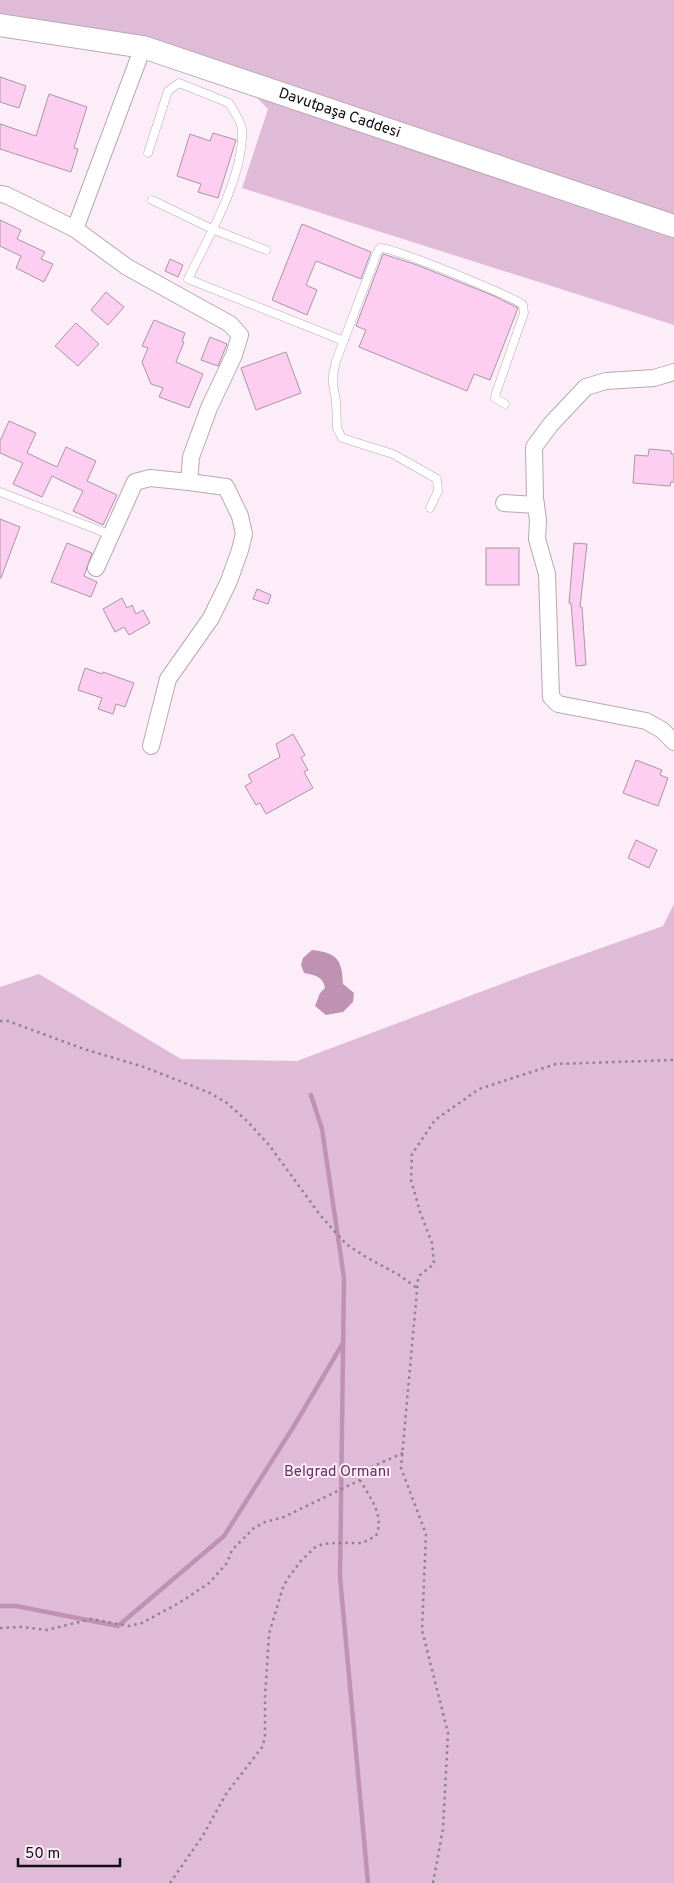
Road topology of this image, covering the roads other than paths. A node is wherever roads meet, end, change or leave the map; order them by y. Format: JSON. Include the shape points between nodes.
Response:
{"nodes":[{"id":1,"x":0,"y":25,"type":"edge"},
{"id":2,"x":143,"y":47,"type":"junction"},
{"id":3,"x":148,"y":153,"type":"dead end"},
{"id":4,"x":0,"y":194,"type":"edge"},
{"id":5,"x":152,"y":200,"type":"dead end"},
{"id":6,"x":674,"y":226,"type":"edge"},
{"id":7,"x":75,"y":229,"type":"junction"},
{"id":8,"x":212,"y":229,"type":"junction"},
{"id":9,"x":266,"y":250,"type":"dead end"},
{"id":10,"x":344,"y":341,"type":"junction"},
{"id":11,"x":674,"y":372,"type":"edge"},
{"id":12,"x":505,"y":404,"type":"dead end"},
{"id":13,"x":189,"y":482,"type":"junction"},
{"id":14,"x":0,"y":492,"type":"edge"},
{"id":15,"x":536,"y":498,"type":"junction"},
{"id":16,"x":504,"y":503,"type":"dead end"},
{"id":17,"x":430,"y":508,"type":"dead end"},
{"id":18,"x":111,"y":535,"type":"junction"},
{"id":19,"x":96,"y":568,"type":"dead end"},
{"id":20,"x":674,"y":742,"type":"edge"},
{"id":21,"x":151,"y":746,"type":"dead end"}],
"edges":[{"from":1,"to":2,"type":"street","name":"Davutpaşa Caddesi"},
{"from":2,"to":6,"type":"street","name":"Davutpaşa Caddesi"},
{"from":2,"to":7,"type":"street"},
{"from":3,"to":8,"type":"lane","via":[[168,90],[179,84],[229,103],[243,128],[234,181]]},
{"from":4,"to":7,"type":"street"},
{"from":5,"to":8,"type":"lane"},
{"from":7,"to":13,"type":"street","via":[[127,267],[230,324],[240,335],[191,457]]},
{"from":8,"to":9,"type":"lane"},
{"from":8,"to":10,"type":"lane","via":[[188,279]]},
{"from":10,"to":12,"type":"lane","via":[[376,253],[385,248],[407,256],[523,305],[524,313],[495,398]]},
{"from":10,"to":17,"type":"lane","via":[[332,375],[339,435],[393,454],[437,479],[438,491]]},
{"from":11,"to":15,"type":"street","via":[[654,378],[606,381],[586,387],[550,424],[534,447]]},
{"from":13,"to":18,"type":"street","via":[[150,478],[135,482]]},
{"from":13,"to":21,"type":"street","via":[[226,487],[240,516],[244,534],[229,581],[211,618],[168,679]]},
{"from":14,"to":18,"type":"lane"},
{"from":15,"to":16,"type":"street"},
{"from":15,"to":20,"type":"street","via":[[537,539],[547,574],[551,697],[558,704],[646,721]]},
{"from":18,"to":19,"type":"street"}]}
